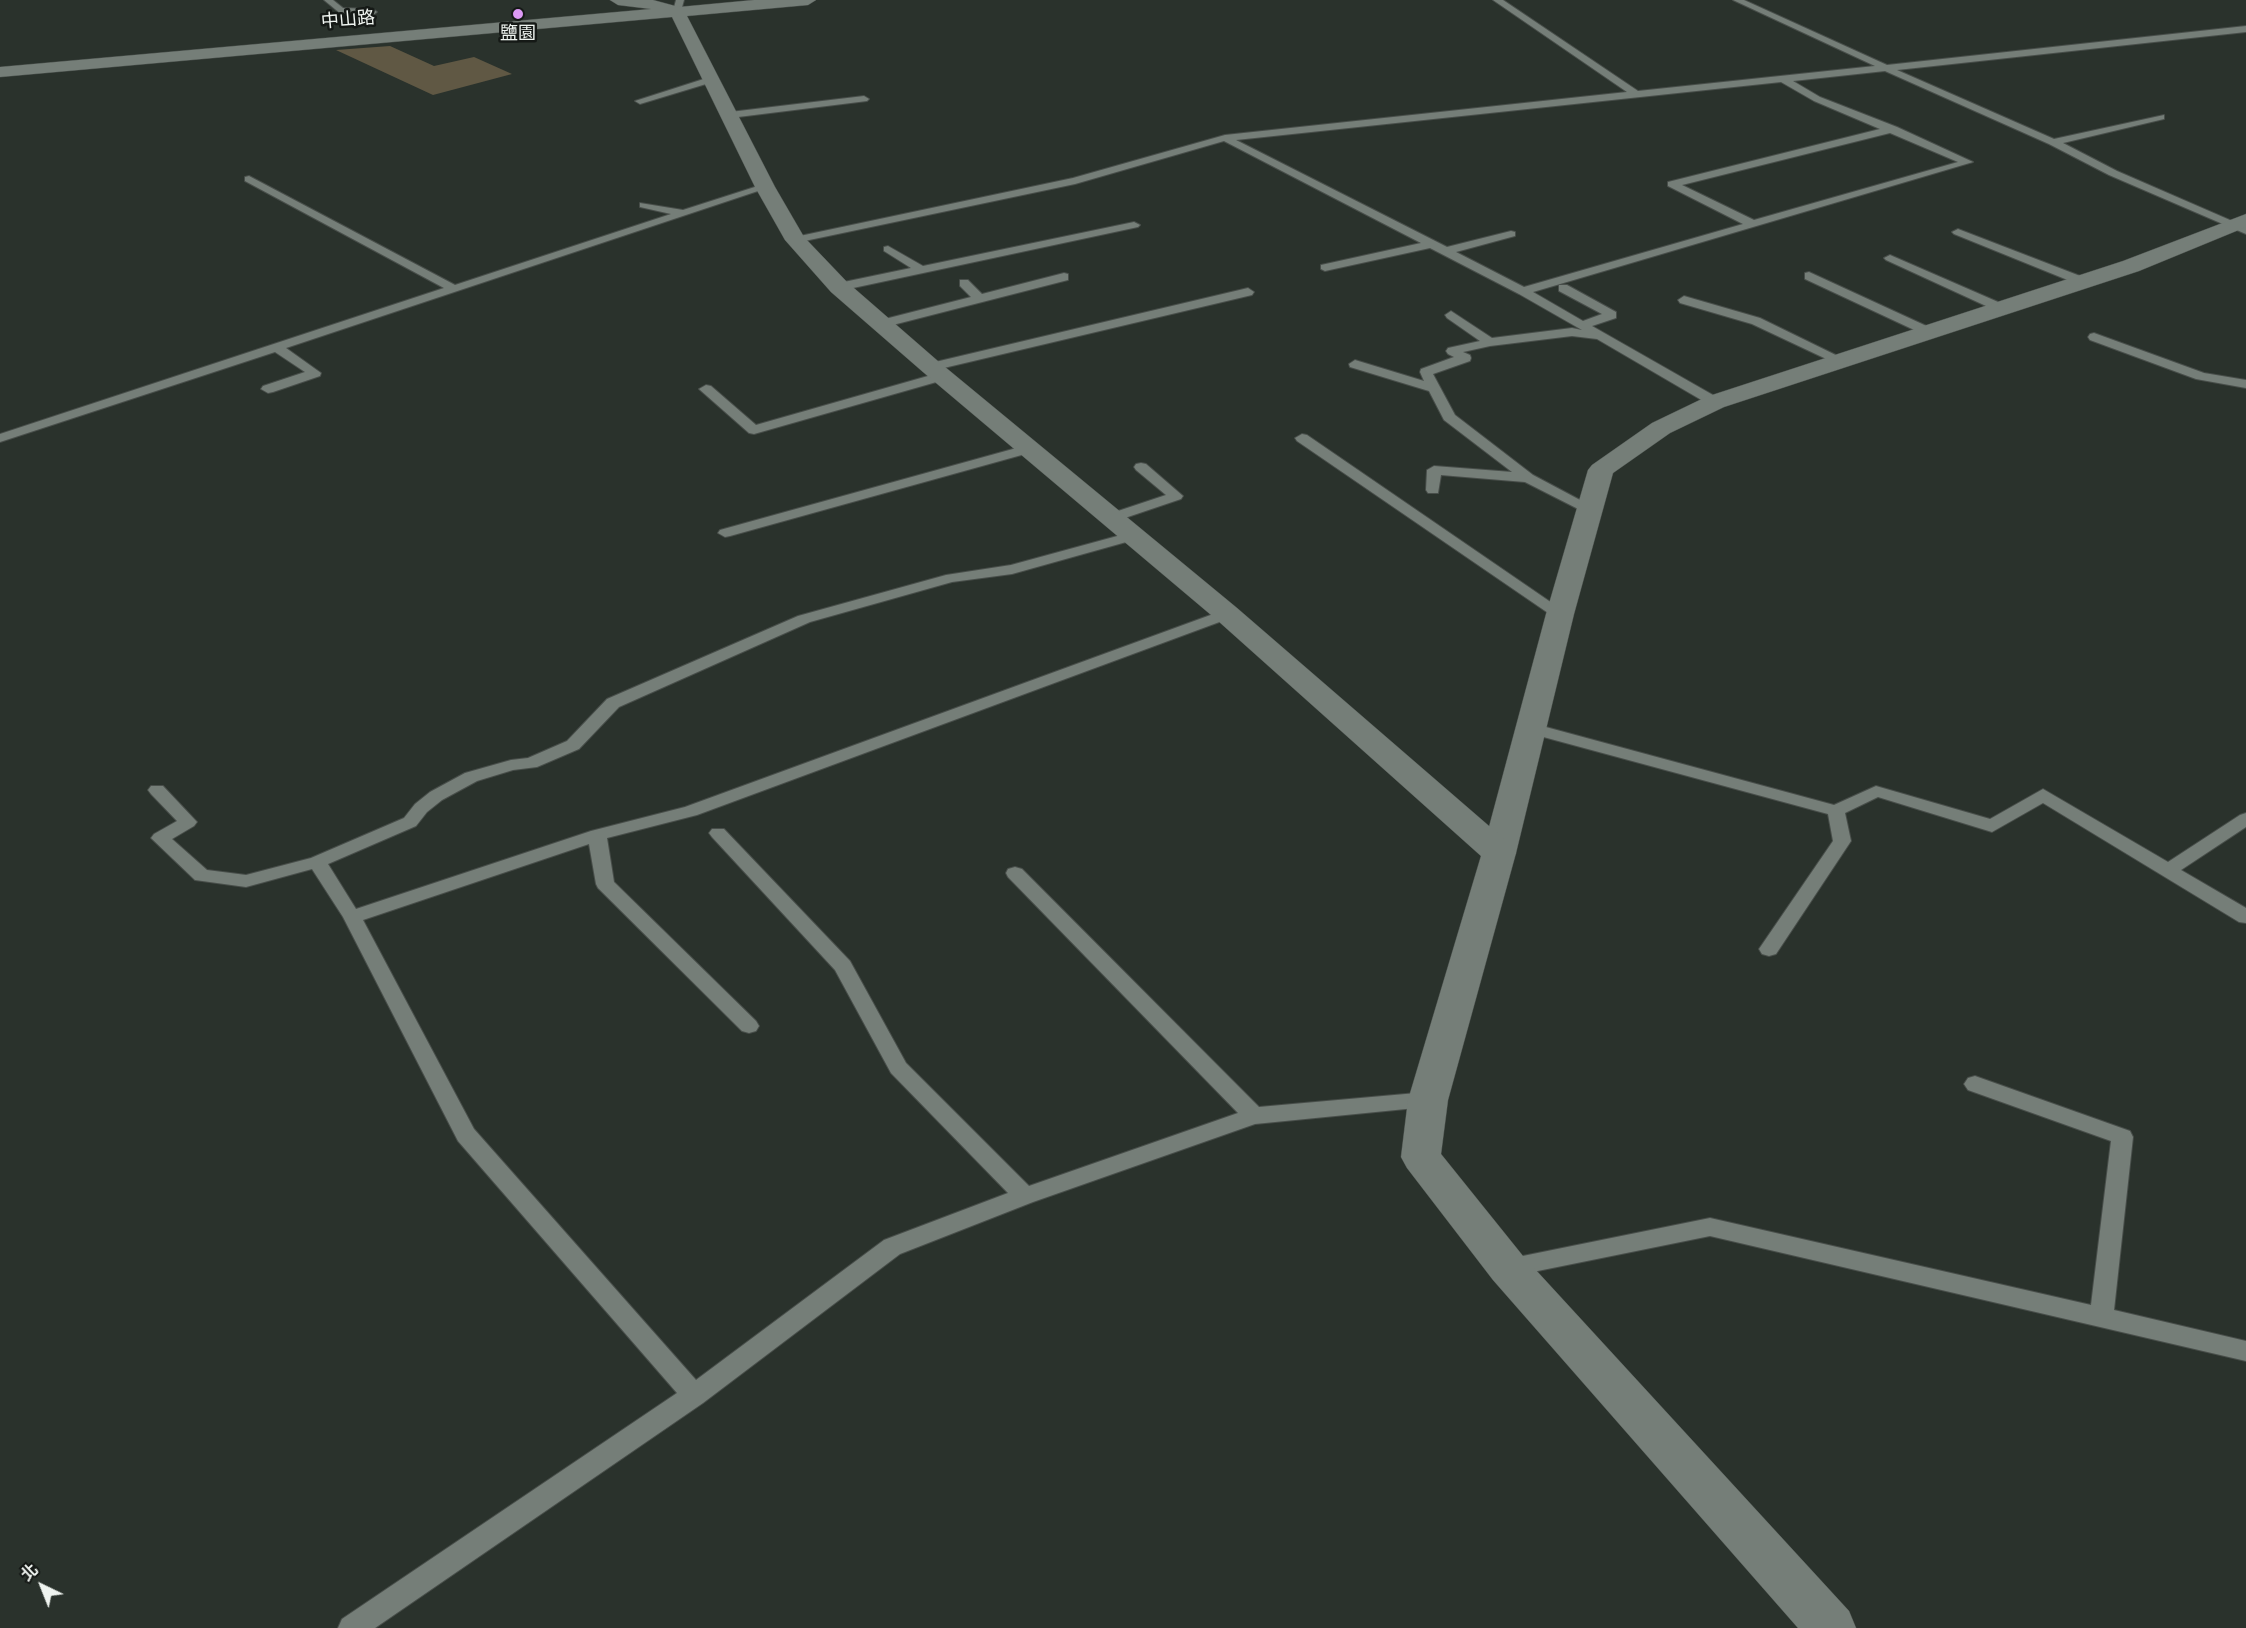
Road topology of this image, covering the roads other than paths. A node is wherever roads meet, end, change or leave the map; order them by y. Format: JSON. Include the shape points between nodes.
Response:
{"nodes":[{"id":1,"x":328,"y":0,"type":"edge"},
{"id":2,"x":618,"y":0,"type":"edge"},
{"id":3,"x":808,"y":0,"type":"edge"},
{"id":4,"x":1497,"y":0,"type":"edge"},
{"id":5,"x":1737,"y":0,"type":"edge"},
{"id":6,"x":679,"y":5,"type":"edge"},
{"id":7,"x":373,"y":12,"type":"dead end"},
{"id":8,"x":2246,"y":29,"type":"edge"},
{"id":9,"x":1886,"y":68,"type":"junction"},
{"id":10,"x":0,"y":72,"type":"edge"},
{"id":11,"x":712,"y":79,"type":"junction"},
{"id":12,"x":1783,"y":79,"type":"junction"},
{"id":13,"x":1636,"y":94,"type":"junction"},
{"id":14,"x":864,"y":99,"type":"dead end"},
{"id":15,"x":640,"y":101,"type":"dead end"},
{"id":16,"x":730,"y":115,"type":"junction"},
{"id":17,"x":2160,"y":117,"type":"dead end"},
{"id":18,"x":1893,"y":129,"type":"junction"},
{"id":19,"x":1225,"y":138,"type":"junction"},
{"id":20,"x":2053,"y":142,"type":"junction"},
{"id":21,"x":249,"y":179,"type":"dead end"},
{"id":22,"x":765,"y":187,"type":"junction"},
{"id":23,"x":644,"y":205,"type":"dead end"},
{"id":24,"x":682,"y":214,"type":"junction"},
{"id":25,"x":1750,"y":223,"type":"junction"},
{"id":26,"x":1134,"y":225,"type":"dead end"},
{"id":27,"x":2241,"y":226,"type":"edge"},
{"id":28,"x":1958,"y":232,"type":"dead end"},
{"id":29,"x":1511,"y":234,"type":"dead end"},
{"id":30,"x":795,"y":240,"type":"junction"},
{"id":31,"x":1432,"y":244,"type":"junction"},
{"id":32,"x":888,"y":249,"type":"dead end"},
{"id":33,"x":1447,"y":251,"type":"junction"},
{"id":34,"x":1890,"y":258,"type":"dead end"},
{"id":35,"x":1325,"y":267,"type":"dead end"},
{"id":36,"x":921,"y":270,"type":"junction"},
{"id":37,"x":1809,"y":276,"type":"dead end"},
{"id":38,"x":1064,"y":277,"type":"dead end"},
{"id":39,"x":2084,"y":282,"type":"junction"},
{"id":40,"x":964,"y":284,"type":"dead end"},
{"id":41,"x":839,"y":287,"type":"junction"},
{"id":42,"x":452,"y":288,"type":"junction"},
{"id":43,"x":1563,"y":288,"type":"dead end"},
{"id":44,"x":1523,"y":291,"type":"junction"},
{"id":45,"x":1248,"y":292,"type":"dead end"},
{"id":46,"x":980,"y":299,"type":"junction"},
{"id":47,"x":1684,"y":300,"type":"dead end"},
{"id":48,"x":2001,"y":308,"type":"junction"},
{"id":49,"x":1452,"y":315,"type":"dead end"},
{"id":50,"x":881,"y":324,"type":"junction"},
{"id":51,"x":1582,"y":325,"type":"junction"},
{"id":52,"x":1929,"y":332,"type":"junction"},
{"id":53,"x":2094,"y":337,"type":"dead end"},
{"id":54,"x":1606,"y":339,"type":"junction"},
{"id":55,"x":1490,"y":342,"type":"junction"},
{"id":56,"x":276,"y":347,"type":"junction"},
{"id":57,"x":1842,"y":361,"type":"junction"},
{"id":58,"x":1355,"y":364,"type":"dead end"},
{"id":59,"x":937,"y":372,"type":"junction"},
{"id":60,"x":2246,"y":384,"type":"edge"},
{"id":61,"x":706,"y":388,"type":"dead end"},
{"id":62,"x":1435,"y":388,"type":"junction"},
{"id":63,"x":268,"y":389,"type":"dead end"},
{"id":64,"x":1715,"y":402,"type":"junction"},
{"id":65,"x":0,"y":438,"type":"edge"},
{"id":66,"x":1302,"y":438,"type":"dead end"},
{"id":67,"x":1030,"y":448,"type":"junction"},
{"id":68,"x":1141,"y":467,"type":"dead end"},
{"id":69,"x":1528,"y":478,"type":"junction"},
{"id":70,"x":1433,"y":490,"type":"dead end"},
{"id":71,"x":1590,"y":511,"type":"junction"},
{"id":72,"x":1111,"y":518,"type":"junction"},
{"id":73,"x":725,"y":533,"type":"dead end"},
{"id":74,"x":1132,"y":536,"type":"junction"},
{"id":75,"x":1227,"y":614,"type":"junction"},
{"id":76,"x":1560,"y":614,"type":"junction"},
{"id":77,"x":1530,"y":728,"type":"junction"},
{"id":78,"x":157,"y":790,"type":"dead end"},
{"id":79,"x":1836,"y":811,"type":"junction"},
{"id":80,"x":2246,"y":819,"type":"edge"},
{"id":81,"x":718,"y":833,"type":"dead end"},
{"id":82,"x":597,"y":835,"type":"junction"},
{"id":83,"x":1498,"y":854,"type":"junction"},
{"id":84,"x":316,"y":862,"type":"junction"},
{"id":85,"x":2168,"y":870,"type":"junction"},
{"id":86,"x":1015,"y":873,"type":"dead end"},
{"id":87,"x":2246,"y":916,"type":"edge"},
{"id":88,"x":352,"y":917,"type":"junction"},
{"id":89,"x":1769,"y":949,"type":"dead end"},
{"id":90,"x":749,"y":1026,"type":"dead end"},
{"id":91,"x":1975,"y":1084,"type":"dead end"},
{"id":92,"x":1428,"y":1100,"type":"junction"},
{"id":93,"x":1254,"y":1116,"type":"junction"},
{"id":94,"x":1025,"y":1196,"type":"junction"},
{"id":95,"x":1508,"y":1269,"type":"junction"},
{"id":96,"x":2101,"y":1317,"type":"junction"},
{"id":97,"x":2246,"y":1351,"type":"edge"},
{"id":98,"x":694,"y":1395,"type":"junction"},
{"id":99,"x":351,"y":1628,"type":"edge"},
{"id":100,"x":1832,"y":1628,"type":"edge"}],
"edges":[{"from":1,"to":7,"type":"lane","via":[[341,11]]},
{"from":2,"to":6,"type":"street"},
{"from":3,"to":6,"type":"street","name":"中山路"},
{"from":4,"to":13,"type":"lane"},
{"from":5,"to":9,"type":"lane"},
{"from":6,"to":10,"type":"street","name":"中山路"},
{"from":6,"to":11,"type":"street"},
{"from":8,"to":9,"type":"lane"},
{"from":9,"to":12,"type":"lane"},
{"from":9,"to":20,"type":"lane"},
{"from":11,"to":15,"type":"lane"},
{"from":11,"to":16,"type":"street"},
{"from":12,"to":13,"type":"lane"},
{"from":12,"to":18,"type":"lane","via":[[1817,99]]},
{"from":13,"to":19,"type":"lane"},
{"from":14,"to":16,"type":"lane"},
{"from":16,"to":22,"type":"street"},
{"from":17,"to":20,"type":"lane"},
{"from":18,"to":25,"type":"lane","via":[[1968,162]]},
{"from":18,"to":25,"type":"lane","via":[[1672,184]]},
{"from":19,"to":30,"type":"lane","via":[[1076,181]]},
{"from":19,"to":31,"type":"lane"},
{"from":20,"to":27,"type":"lane","via":[[2113,173]]},
{"from":21,"to":42,"type":"lane"},
{"from":22,"to":24,"type":"lane"},
{"from":22,"to":30,"type":"street"},
{"from":23,"to":24,"type":"lane"},
{"from":24,"to":42,"type":"lane"},
{"from":25,"to":44,"type":"lane"},
{"from":26,"to":36,"type":"lane"},
{"from":27,"to":39,"type":"street"},
{"from":28,"to":39,"type":"lane"},
{"from":29,"to":33,"type":"lane"},
{"from":30,"to":41,"type":"street"},
{"from":31,"to":33,"type":"lane"},
{"from":31,"to":35,"type":"lane"},
{"from":32,"to":36,"type":"lane"},
{"from":33,"to":44,"type":"lane"},
{"from":34,"to":48,"type":"lane"},
{"from":36,"to":41,"type":"lane"},
{"from":37,"to":52,"type":"lane"},
{"from":38,"to":46,"type":"lane"},
{"from":39,"to":48,"type":"street"},
{"from":40,"to":46,"type":"lane"},
{"from":41,"to":50,"type":"street"},
{"from":42,"to":56,"type":"lane"},
{"from":43,"to":51,"type":"lane","via":[[1612,315]]},
{"from":44,"to":51,"type":"lane"},
{"from":45,"to":59,"type":"lane"},
{"from":46,"to":50,"type":"lane"},
{"from":47,"to":57,"type":"lane","via":[[1756,321]]},
{"from":48,"to":52,"type":"street"},
{"from":49,"to":55,"type":"lane"},
{"from":50,"to":59,"type":"street"},
{"from":51,"to":54,"type":"lane"},
{"from":52,"to":57,"type":"street"},
{"from":53,"to":60,"type":"lane","via":[[2201,376]]},
{"from":54,"to":55,"type":"lane","via":[[1572,332]]},
{"from":54,"to":64,"type":"lane"},
{"from":55,"to":62,"type":"lane","via":[[1452,351],[1465,358],[1426,372]]},
{"from":56,"to":63,"type":"lane","via":[[315,373]]},
{"from":56,"to":65,"type":"lane"},
{"from":57,"to":64,"type":"street"},
{"from":58,"to":62,"type":"lane"},
{"from":59,"to":61,"type":"lane","via":[[754,430]]},
{"from":59,"to":67,"type":"street"},
{"from":62,"to":69,"type":"lane","via":[[1449,417]]},
{"from":64,"to":71,"type":"street","via":[[1661,428],[1601,470]]},
{"from":66,"to":76,"type":"lane"},
{"from":67,"to":72,"type":"street"},
{"from":67,"to":73,"type":"lane"},
{"from":68,"to":72,"type":"lane","via":[[1176,496]]},
{"from":69,"to":70,"type":"lane","via":[[1434,470]]},
{"from":69,"to":71,"type":"lane"},
{"from":71,"to":76,"type":"street"},
{"from":72,"to":74,"type":"street"},
{"from":74,"to":75,"type":"street"},
{"from":74,"to":84,"type":"lane","via":[[1012,569],[951,578],[804,619],[614,704],[573,745],[531,763],[471,777],[436,796],[410,822]]},
{"from":75,"to":82,"type":"lane","via":[[691,811]]},
{"from":75,"to":83,"type":"street"},
{"from":76,"to":77,"type":"street"},
{"from":77,"to":79,"type":"lane"},
{"from":77,"to":83,"type":"street"},
{"from":78,"to":84,"type":"lane","via":[[188,822],[160,838],[202,876],[246,881]]},
{"from":79,"to":85,"type":"lane","via":[[1876,791],[1992,826],[2043,795]]},
{"from":79,"to":89,"type":"lane","via":[[1842,841]]},
{"from":80,"to":85,"type":"lane"},
{"from":81,"to":94,"type":"lane","via":[[843,966],[898,1068]]},
{"from":82,"to":88,"type":"lane"},
{"from":82,"to":90,"type":"lane","via":[[605,884]]},
{"from":83,"to":92,"type":"street"},
{"from":84,"to":88,"type":"lane"},
{"from":85,"to":87,"type":"lane"},
{"from":86,"to":93,"type":"lane"},
{"from":88,"to":98,"type":"lane","via":[[466,1135]]},
{"from":91,"to":96,"type":"lane","via":[[2122,1137]]},
{"from":92,"to":93,"type":"lane"},
{"from":92,"to":95,"type":"street","via":[[1421,1157]]},
{"from":93,"to":94,"type":"lane"},
{"from":94,"to":98,"type":"lane","via":[[892,1247]]},
{"from":95,"to":96,"type":"lane","via":[[1710,1227]]},
{"from":95,"to":100,"type":"street"},
{"from":96,"to":97,"type":"lane"},
{"from":98,"to":99,"type":"lane"}]}
